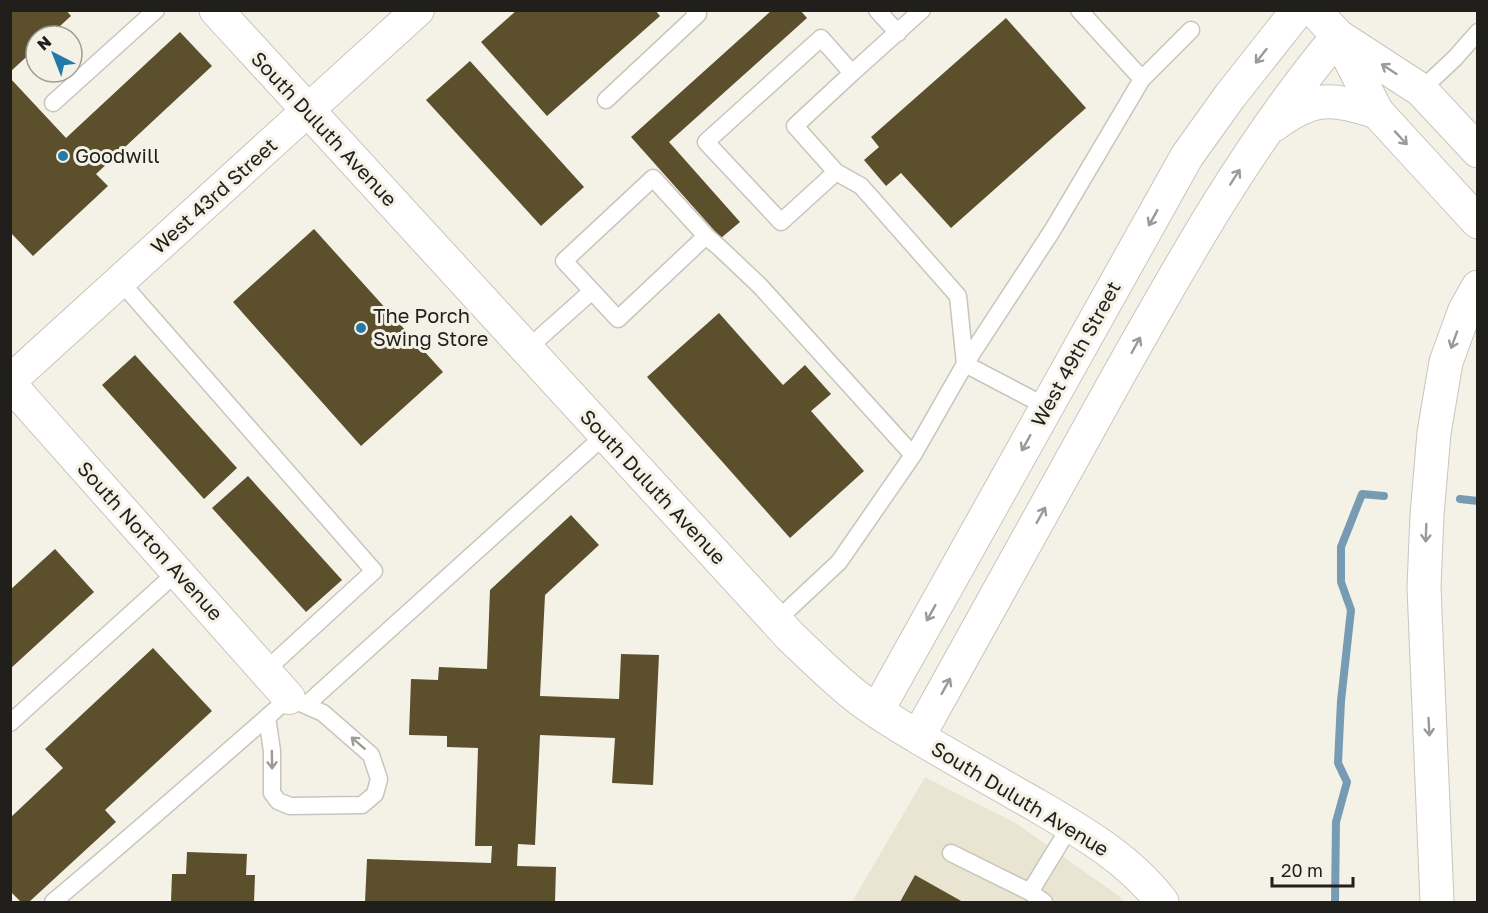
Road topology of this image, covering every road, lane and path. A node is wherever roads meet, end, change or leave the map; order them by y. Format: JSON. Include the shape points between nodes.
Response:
{"nodes":[{"id":1,"x":156,"y":10,"type":"edge"},
{"id":2,"x":216,"y":10,"type":"edge"},
{"id":3,"x":418,"y":10,"type":"edge"},
{"id":4,"x":694,"y":10,"type":"edge"},
{"id":5,"x":877,"y":10,"type":"edge"},
{"id":6,"x":922,"y":10,"type":"edge"},
{"id":7,"x":1079,"y":10,"type":"edge"},
{"id":8,"x":1298,"y":10,"type":"edge"},
{"id":9,"x":1314,"y":10,"type":"edge"},
{"id":10,"x":1191,"y":30,"type":"dead end"},
{"id":11,"x":1478,"y":32,"type":"edge"},
{"id":12,"x":898,"y":33,"type":"junction"},
{"id":13,"x":1338,"y":36,"type":"junction"},
{"id":14,"x":852,"y":73,"type":"junction"},
{"id":15,"x":1142,"y":79,"type":"junction"},
{"id":16,"x":1421,"y":90,"type":"junction"},
{"id":17,"x":606,"y":100,"type":"dead end"},
{"id":18,"x":53,"y":103,"type":"dead end"},
{"id":19,"x":308,"y":111,"type":"junction"},
{"id":20,"x":1377,"y":112,"type":"junction"},
{"id":21,"x":1265,"y":131,"type":"junction"},
{"id":22,"x":1478,"y":151,"type":"edge"},
{"id":23,"x":836,"y":172,"type":"junction"},
{"id":24,"x":1478,"y":222,"type":"edge"},
{"id":25,"x":706,"y":236,"type":"junction"},
{"id":26,"x":120,"y":281,"type":"junction"},
{"id":27,"x":1478,"y":287,"type":"edge"},
{"id":28,"x":592,"y":291,"type":"junction"},
{"id":29,"x":527,"y":349,"type":"junction"},
{"id":30,"x":965,"y":364,"type":"junction"},
{"id":31,"x":10,"y":382,"type":"edge"},
{"id":32,"x":1047,"y":407,"type":"junction"},
{"id":33,"x":605,"y":435,"type":"junction"},
{"id":34,"x":913,"y":455,"type":"junction"},
{"id":35,"x":177,"y":572,"type":"junction"},
{"id":36,"x":776,"y":621,"type":"junction"},
{"id":37,"x":265,"y":671,"type":"junction"},
{"id":38,"x":288,"y":707,"type":"junction"},
{"id":39,"x":876,"y":711,"type":"junction"},
{"id":40,"x":10,"y":723,"type":"edge"},
{"id":41,"x":918,"y":737,"type":"junction"},
{"id":42,"x":1071,"y":825,"type":"junction"},
{"id":43,"x":951,"y":853,"type":"dead end"},
{"id":44,"x":1030,"y":892,"type":"junction"},
{"id":45,"x":1157,"y":896,"type":"edge"},
{"id":46,"x":53,"y":903,"type":"edge"},
{"id":47,"x":1044,"y":903,"type":"edge"},
{"id":48,"x":1437,"y":903,"type":"edge"}],
"edges":[{"from":1,"to":18,"type":"lane"},
{"from":2,"to":19,"type":"main road","name":"South Duluth Avenue"},
{"from":3,"to":19,"type":"street","name":"West 43rd Street"},
{"from":4,"to":17,"type":"lane","via":[[698,14]]},
{"from":5,"to":12,"type":"lane"},
{"from":6,"to":12,"type":"lane"},
{"from":7,"to":15,"type":"lane"},
{"from":8,"to":32,"type":"main road","name":"West 49th Street","one_way":true,"via":[[1187,156]]},
{"from":9,"to":13,"type":"main road"},
{"from":10,"to":15,"type":"lane"},
{"from":11,"to":16,"type":"lane"},
{"from":12,"to":14,"type":"lane"},
{"from":16,"to":13,"type":"main road","one_way":true},
{"from":13,"to":20,"type":"main road"},
{"from":13,"to":21,"type":"main road"},
{"from":14,"to":23,"type":"lane","via":[[795,126]]},
{"from":14,"to":23,"type":"lane","via":[[821,38],[706,142],[781,222]]},
{"from":15,"to":30,"type":"lane","via":[[1052,231]]},
{"from":16,"to":22,"type":"main road"},
{"from":19,"to":26,"type":"street","name":"West 43rd Street"},
{"from":19,"to":29,"type":"main road","name":"South Duluth Avenue"},
{"from":20,"to":21,"type":"main road","via":[[1325,101],[1305,106]]},
{"from":20,"to":24,"type":"main road","one_way":true},
{"from":41,"to":21,"type":"main road","one_way":true,"via":[[1166,291]]},
{"from":23,"to":30,"type":"lane","via":[[861,186],[958,296]]},
{"from":25,"to":28,"type":"lane","via":[[618,319]]},
{"from":25,"to":28,"type":"lane","via":[[653,178],[564,261]]},
{"from":25,"to":34,"type":"lane","via":[[760,286]]},
{"from":26,"to":31,"type":"street","name":"West 43rd Street"},
{"from":26,"to":37,"type":"lane","via":[[374,571]]},
{"from":27,"to":48,"type":"main road","one_way":true,"via":[[1446,362],[1434,434],[1427,515],[1424,587]]},
{"from":28,"to":29,"type":"lane"},
{"from":29,"to":33,"type":"main road","name":"South Duluth Avenue"},
{"from":30,"to":32,"type":"lane"},
{"from":30,"to":34,"type":"lane"},
{"from":31,"to":35,"type":"street","name":"South Norton Avenue"},
{"from":32,"to":39,"type":"main road","name":"West 49th Street","one_way":true},
{"from":33,"to":36,"type":"main road","name":"South Duluth Avenue"},
{"from":33,"to":38,"type":"lane"},
{"from":34,"to":36,"type":"lane","via":[[839,562]]},
{"from":35,"to":37,"type":"street","name":"South Norton Avenue"},
{"from":35,"to":40,"type":"lane"},
{"from":36,"to":39,"type":"main road","name":"South Duluth Avenue","via":[[823,668]]},
{"from":37,"to":38,"type":"street","name":"South Norton Avenue"},
{"from":38,"to":38,"type":"lane","one_way":true,"via":[[272,751],[272,793],[278,801],[290,807],[362,805],[375,794],[379,779],[371,755],[323,713]]},
{"from":38,"to":46,"type":"lane"},
{"from":39,"to":41,"type":"main road","name":"South Duluth Avenue"},
{"from":41,"to":42,"type":"main road","name":"South Duluth Avenue"},
{"from":42,"to":44,"type":"lane"},
{"from":42,"to":45,"type":"main road","name":"South Duluth Avenue","via":[[1128,866]]},
{"from":43,"to":44,"type":"lane"},
{"from":44,"to":47,"type":"lane"}]}
